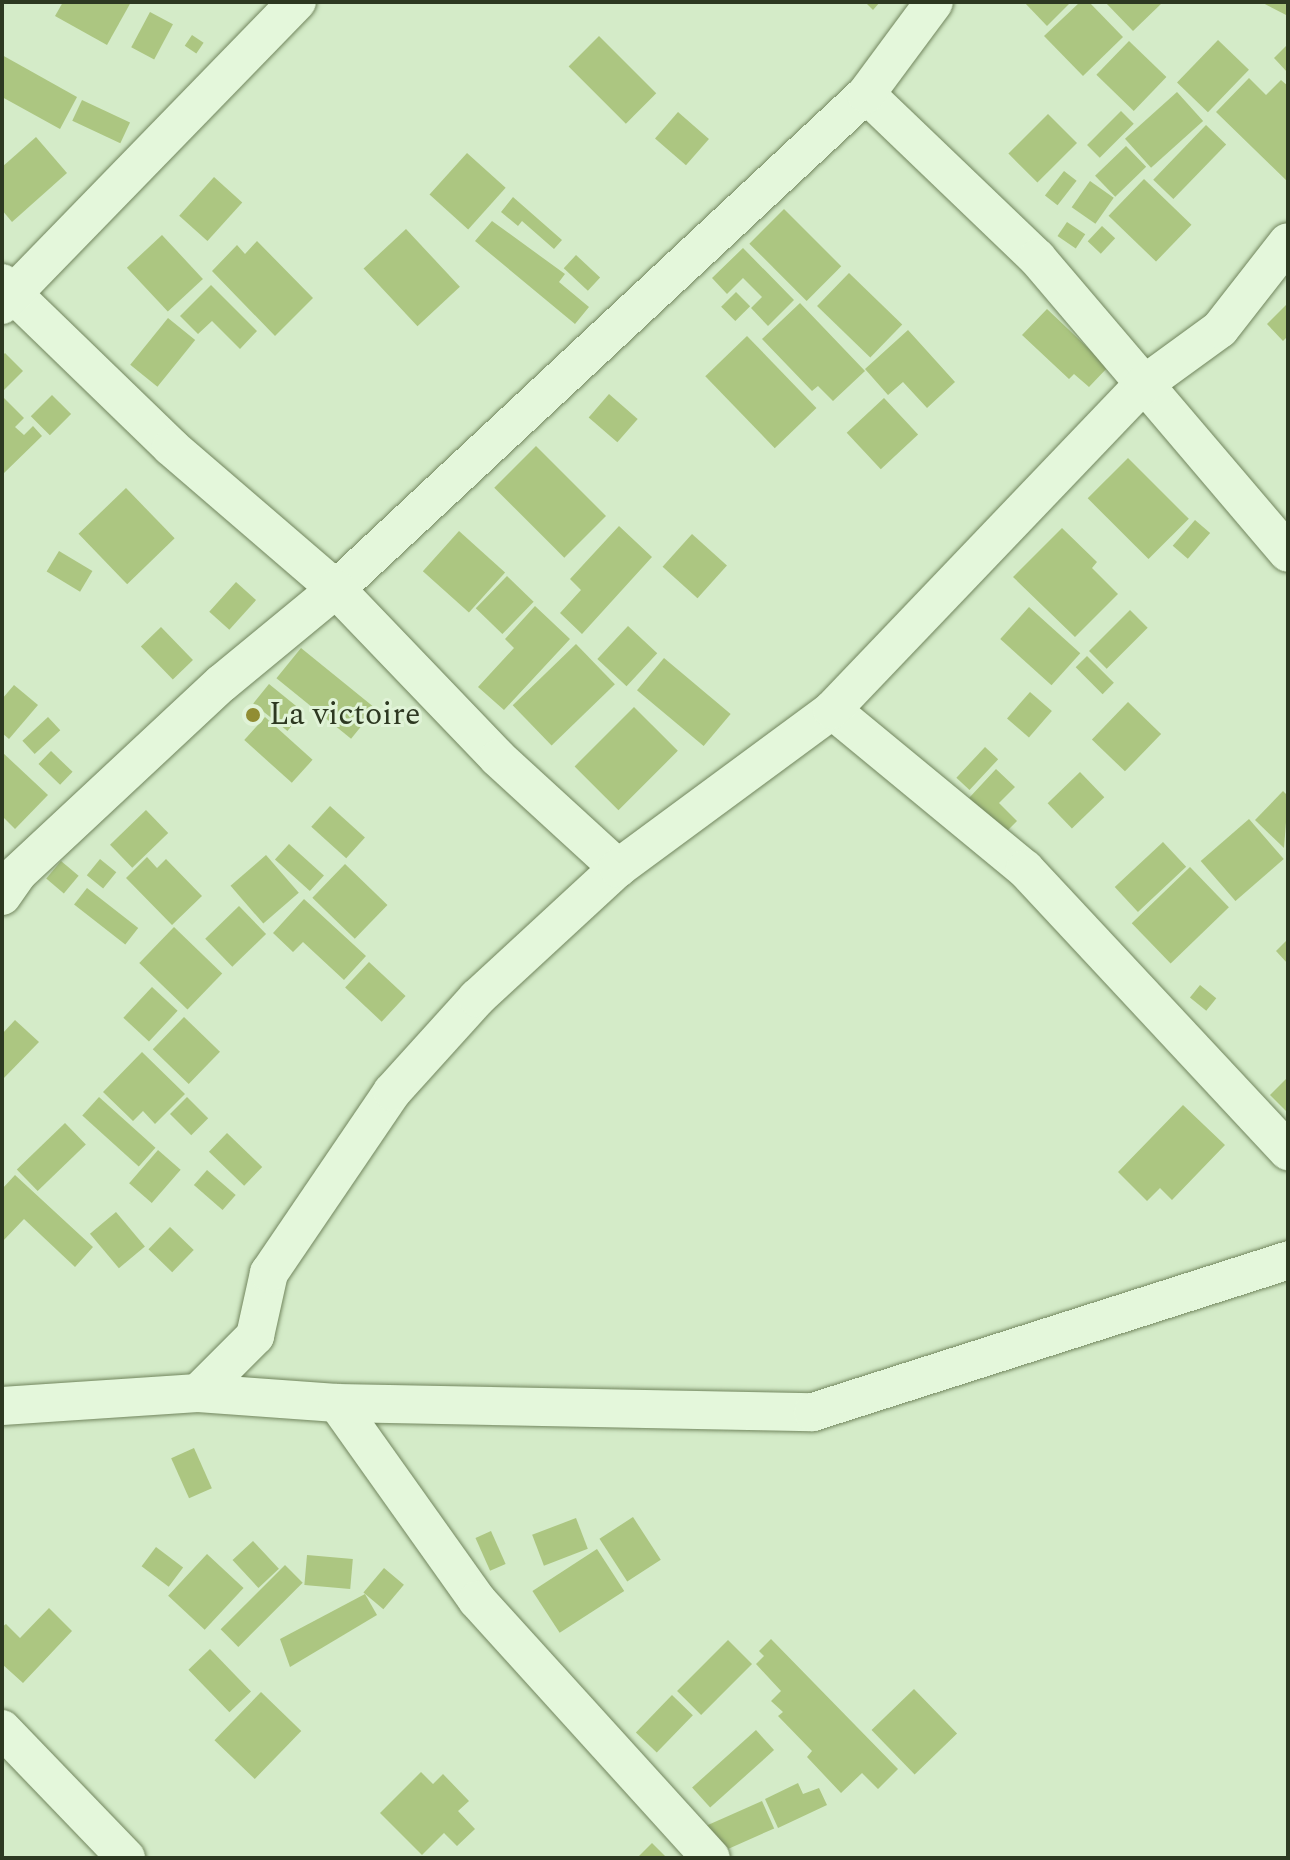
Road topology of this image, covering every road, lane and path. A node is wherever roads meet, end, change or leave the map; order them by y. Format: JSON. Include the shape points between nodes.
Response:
{"nodes":[{"id":1,"x":297,"y":2,"type":"edge"},
{"id":2,"x":934,"y":2,"type":"edge"},
{"id":3,"x":866,"y":94,"type":"junction"},
{"id":4,"x":1288,"y":242,"type":"edge"},
{"id":5,"x":6,"y":294,"type":"edge"},
{"id":6,"x":1143,"y":385,"type":"junction"},
{"id":7,"x":1288,"y":553,"type":"edge"},
{"id":8,"x":336,"y":589,"type":"junction"},
{"id":9,"x":832,"y":710,"type":"junction"},
{"id":10,"x":618,"y":868,"type":"junction"},
{"id":11,"x":2,"y":896,"type":"edge"},
{"id":12,"x":1288,"y":1151,"type":"edge"},
{"id":13,"x":1288,"y":1260,"type":"edge"},
{"id":14,"x":198,"y":1393,"type":"junction"},
{"id":15,"x":337,"y":1403,"type":"junction"},
{"id":16,"x":2,"y":1406,"type":"edge"},
{"id":17,"x":2,"y":1729,"type":"edge"},
{"id":18,"x":126,"y":1858,"type":"edge"},
{"id":19,"x":711,"y":1858,"type":"edge"}],
"edges":[{"from":1,"to":5,"type":"street"},
{"from":2,"to":3,"type":"street"},
{"from":3,"to":6,"type":"street","via":[[1037,258]]},
{"from":3,"to":8,"type":"street"},
{"from":4,"to":6,"type":"street","via":[[1220,329]]},
{"from":5,"to":8,"type":"street","via":[[171,447]]},
{"from":6,"to":7,"type":"street"},
{"from":6,"to":9,"type":"street"},
{"from":8,"to":10,"type":"street","via":[[498,758]]},
{"from":8,"to":11,"type":"street","via":[[222,683],[18,873]]},
{"from":9,"to":10,"type":"street"},
{"from":9,"to":12,"type":"street","via":[[1025,869]]},
{"from":10,"to":14,"type":"street","via":[[477,998],[392,1092],[269,1273],[255,1336]]},
{"from":13,"to":15,"type":"street","via":[[813,1412]]},
{"from":14,"to":15,"type":"street"},
{"from":14,"to":16,"type":"street"},
{"from":15,"to":19,"type":"street","via":[[477,1600]]},
{"from":17,"to":18,"type":"street"}]}
